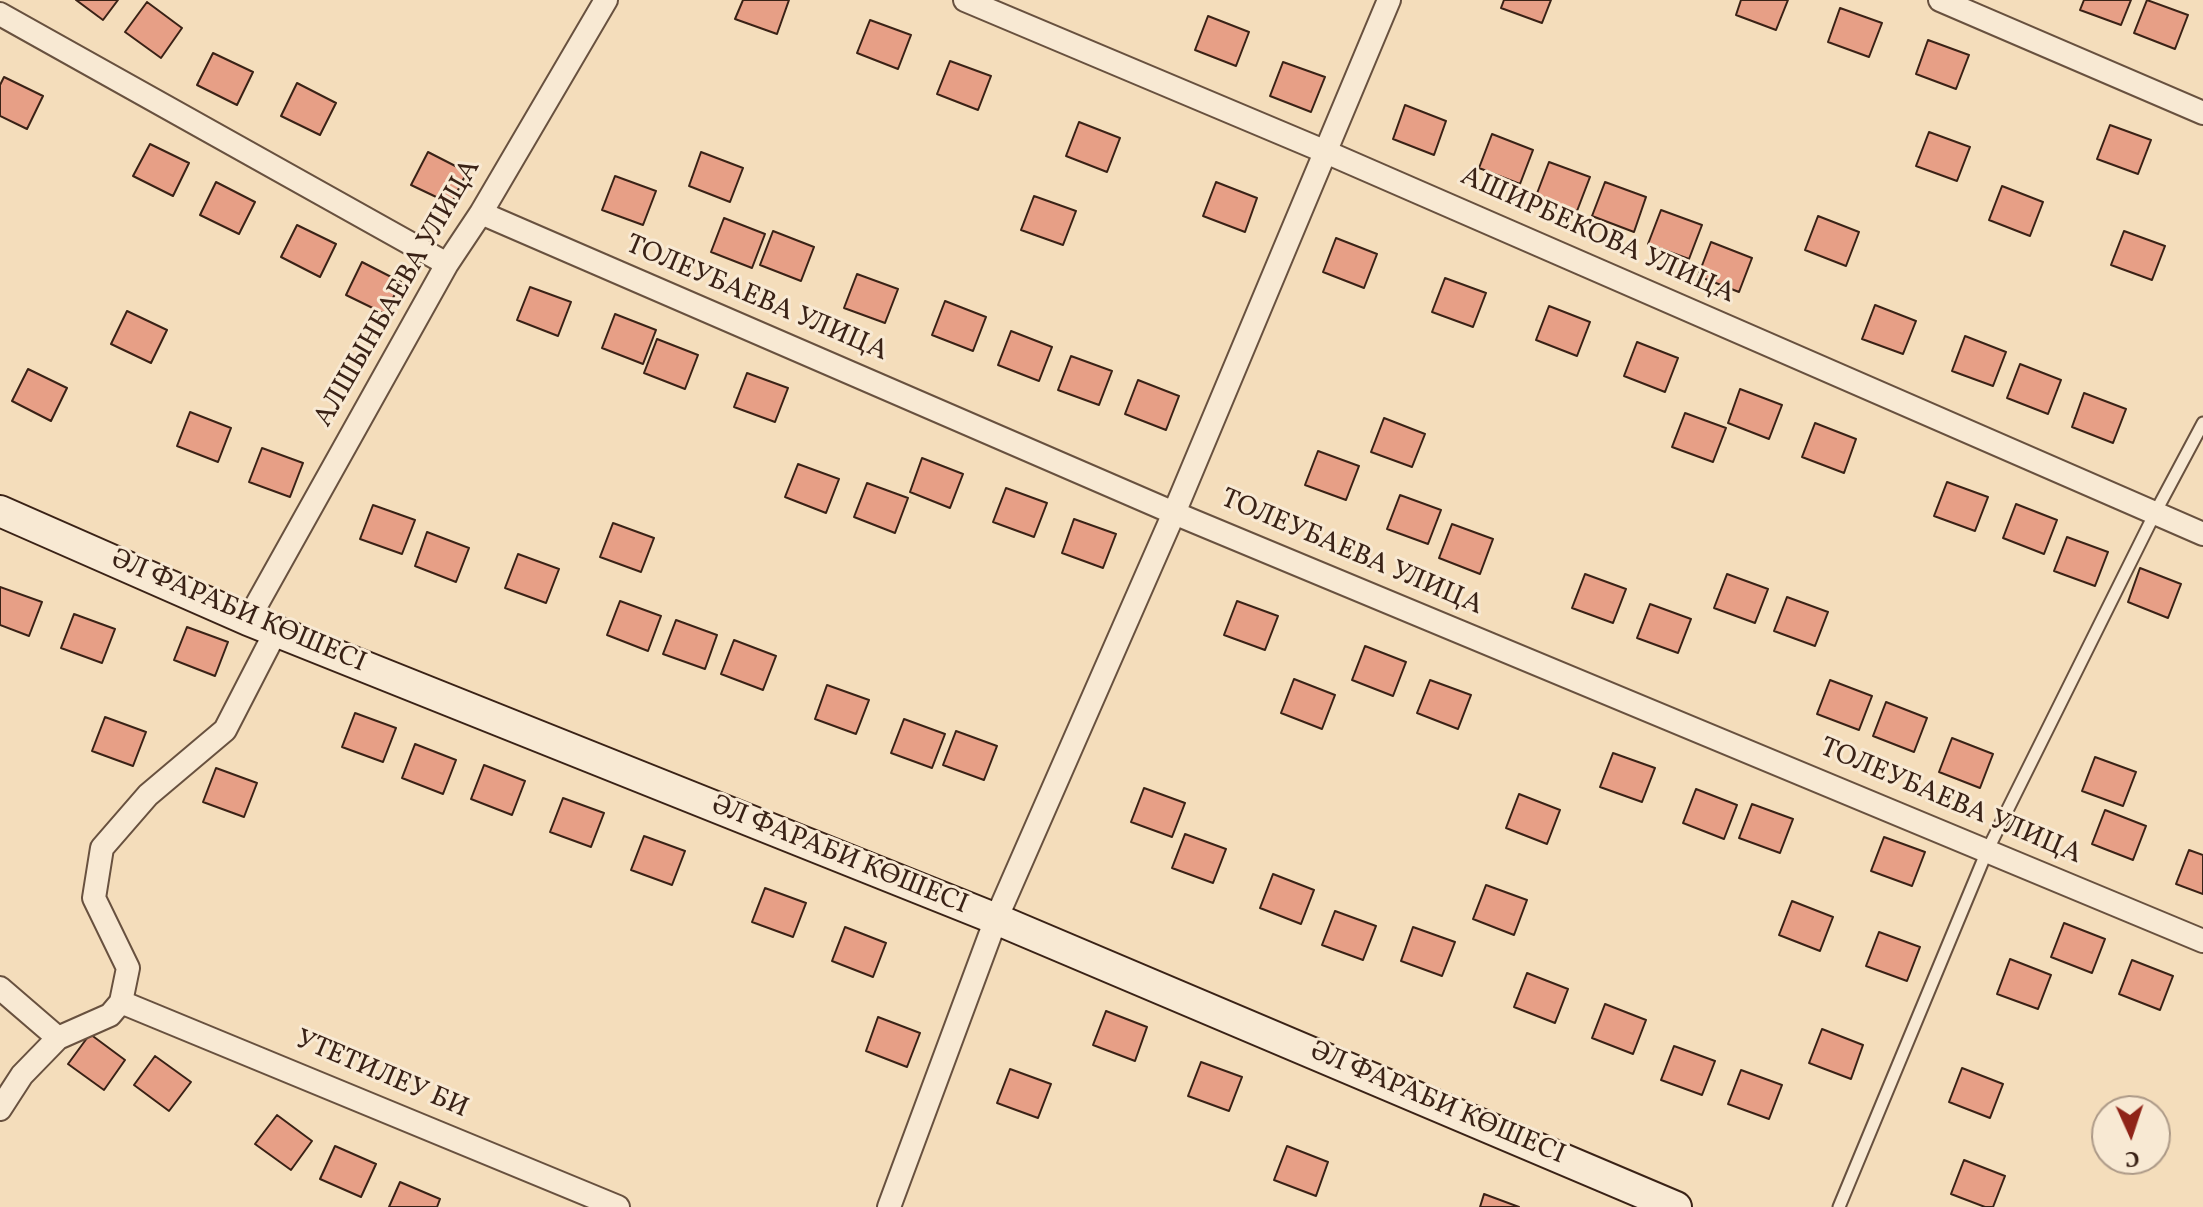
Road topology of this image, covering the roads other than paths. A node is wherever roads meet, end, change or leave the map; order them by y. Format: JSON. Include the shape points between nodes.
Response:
{"nodes":[{"id":1,"x":606,"y":0,"type":"edge"},
{"id":2,"x":965,"y":0,"type":"edge"},
{"id":3,"x":1389,"y":0,"type":"edge"},
{"id":4,"x":1940,"y":0,"type":"edge"},
{"id":5,"x":0,"y":14,"type":"edge"},
{"id":6,"x":2203,"y":113,"type":"edge"},
{"id":7,"x":1326,"y":152,"type":"junction"},
{"id":8,"x":481,"y":213,"type":"junction"},
{"id":9,"x":447,"y":264,"type":"junction"},
{"id":10,"x":2203,"y":423,"type":"edge"},
{"id":11,"x":0,"y":511,"type":"edge"},
{"id":12,"x":1174,"y":513,"type":"junction"},
{"id":13,"x":2155,"y":513,"type":"junction"},
{"id":14,"x":2203,"y":534,"type":"edge"},
{"id":15,"x":248,"y":620,"type":"junction"},
{"id":16,"x":276,"y":631,"type":"junction"},
{"id":17,"x":1987,"y":851,"type":"junction"},
{"id":18,"x":996,"y":919,"type":"junction"},
{"id":19,"x":2203,"y":941,"type":"edge"},
{"id":20,"x":0,"y":988,"type":"edge"},
{"id":21,"x":121,"y":1002,"type":"junction"},
{"id":22,"x":58,"y":1038,"type":"junction"},
{"id":23,"x":0,"y":1109,"type":"edge"},
{"id":24,"x":618,"y":1207,"type":"edge"},
{"id":25,"x":889,"y":1207,"type":"edge"},
{"id":26,"x":1676,"y":1207,"type":"edge"},
{"id":27,"x":1839,"y":1207,"type":"edge"}],
"edges":[{"from":1,"to":8,"type":"street","name":"АЛШЫНБАЕВА УЛИЦА"},
{"from":2,"to":7,"type":"street","name":"АШИРБЕКОВА УЛИЦА"},
{"from":3,"to":7,"type":"street"},
{"from":4,"to":6,"type":"street"},
{"from":5,"to":9,"type":"street"},
{"from":7,"to":12,"type":"street"},
{"from":7,"to":13,"type":"street","name":"АШИРБЕКОВА УЛИЦА"},
{"from":8,"to":9,"type":"street","name":"АЛШЫНБАЕВА УЛИЦА"},
{"from":8,"to":12,"type":"street","name":"ТОЛЕУБАЕВА УЛИЦА"},
{"from":9,"to":15,"type":"street","name":"АЛШЫНБАЕВА УЛИЦА"},
{"from":10,"to":13,"type":"lane"},
{"from":11,"to":15,"type":"street","name":"ӘЛ ФАРАБИ КӨШЕСІ"},
{"from":12,"to":17,"type":"street","name":"ТОЛЕУБАЕВА УЛИЦА"},
{"from":12,"to":18,"type":"street"},
{"from":13,"to":14,"type":"street","name":"АШИРБЕКОВА УЛИЦА"},
{"from":13,"to":17,"type":"lane"},
{"from":15,"to":16,"type":"street","name":"ӘЛ ФАРАБИ КӨШЕСІ"},
{"from":16,"to":18,"type":"street","name":"ӘЛ ФАРАБИ КӨШЕСІ"},
{"from":16,"to":21,"type":"street","via":[[225,730],[148,795],[102,848],[94,898],[128,968]]},
{"from":17,"to":19,"type":"street","name":"ТОЛЕУБАЕВА УЛИЦА"},
{"from":17,"to":27,"type":"lane"},
{"from":18,"to":25,"type":"street"},
{"from":18,"to":26,"type":"street","name":"ӘЛ ФАРАБИ КӨШЕСІ"},
{"from":20,"to":22,"type":"street"},
{"from":21,"to":22,"type":"street","via":[[110,1015]]},
{"from":21,"to":24,"type":"street","name":"УТЕТИЛЕУ БИ"},
{"from":22,"to":23,"type":"street","via":[[22,1075]]}]}
